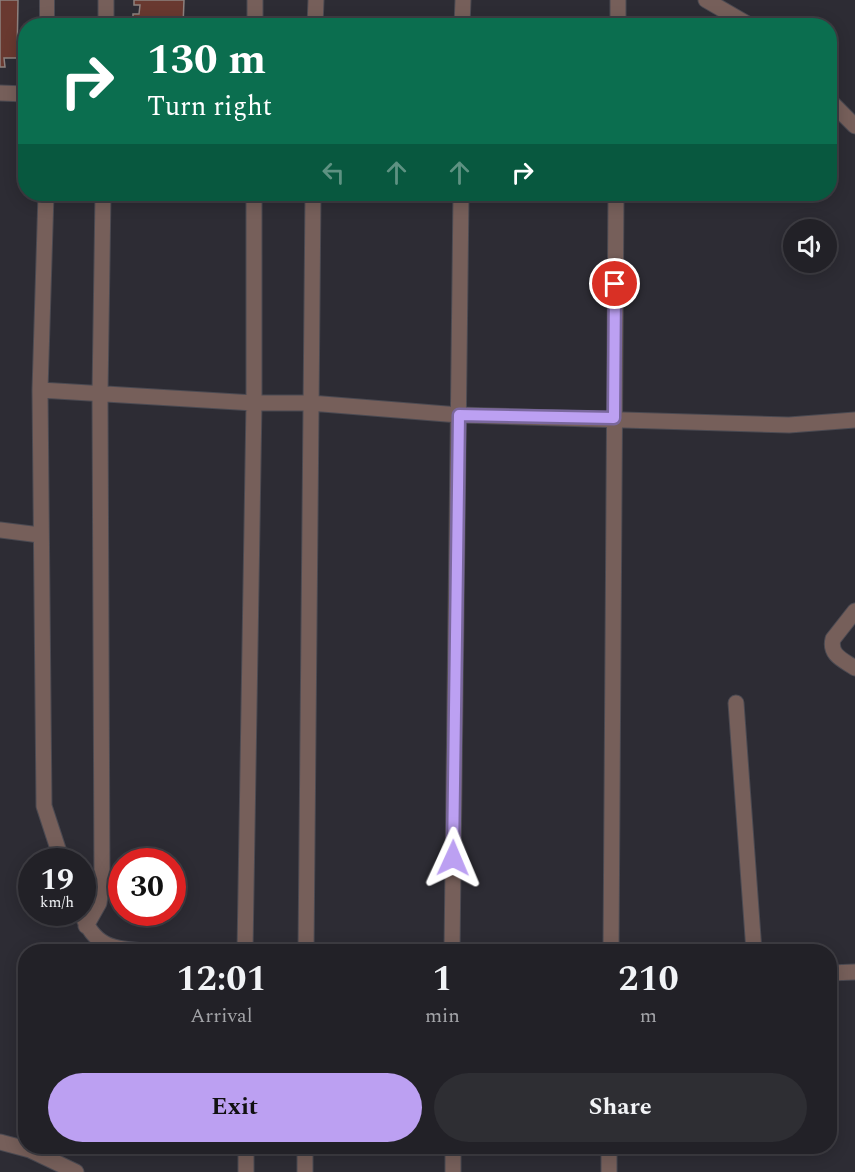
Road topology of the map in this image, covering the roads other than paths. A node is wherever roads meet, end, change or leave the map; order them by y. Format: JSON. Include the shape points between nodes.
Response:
{"nodes":[{"id":1,"x":47,"y":0,"type":"edge"},
{"id":2,"x":106,"y":0,"type":"edge"},
{"id":3,"x":255,"y":0,"type":"edge"},
{"id":4,"x":316,"y":0,"type":"edge"},
{"id":5,"x":462,"y":0,"type":"edge"},
{"id":6,"x":618,"y":0,"type":"edge"},
{"id":7,"x":706,"y":0,"type":"edge"},
{"id":8,"x":47,"y":18,"type":"edge"},
{"id":9,"x":106,"y":18,"type":"edge"},
{"id":10,"x":255,"y":18,"type":"edge"},
{"id":11,"x":315,"y":18,"type":"edge"},
{"id":12,"x":462,"y":18,"type":"edge"},
{"id":13,"x":618,"y":18,"type":"edge"},
{"id":14,"x":737,"y":18,"type":"edge"},
{"id":15,"x":0,"y":93,"type":"edge"},
{"id":16,"x":18,"y":94,"type":"edge"},
{"id":17,"x":837,"y":108,"type":"edge"},
{"id":18,"x":855,"y":126,"type":"edge"},
{"id":19,"x":46,"y":201,"type":"edge"},
{"id":20,"x":103,"y":201,"type":"edge"},
{"id":21,"x":254,"y":201,"type":"edge"},
{"id":22,"x":313,"y":201,"type":"edge"},
{"id":23,"x":461,"y":201,"type":"edge"},
{"id":24,"x":616,"y":201,"type":"edge"},
{"id":25,"x":40,"y":390,"type":"junction"},
{"id":26,"x":100,"y":394,"type":"junction"},
{"id":27,"x":254,"y":403,"type":"junction"},
{"id":28,"x":310,"y":403,"type":"junction"},
{"id":29,"x":459,"y":415,"type":"junction"},
{"id":30,"x":614,"y":418,"type":"junction"},
{"id":31,"x":855,"y":420,"type":"edge"},
{"id":32,"x":0,"y":530,"type":"edge"},
{"id":33,"x":40,"y":535,"type":"junction"},
{"id":34,"x":855,"y":611,"type":"edge"},
{"id":35,"x":855,"y":668,"type":"edge"},
{"id":36,"x":736,"y":703,"type":"dead end"},
{"id":37,"x":58,"y":848,"type":"edge"},
{"id":38,"x":96,"y":906,"type":"edge"},
{"id":39,"x":89,"y":926,"type":"edge"},
{"id":40,"x":106,"y":944,"type":"edge"},
{"id":41,"x":245,"y":944,"type":"edge"},
{"id":42,"x":306,"y":944,"type":"edge"},
{"id":43,"x":452,"y":944,"type":"edge"},
{"id":44,"x":611,"y":944,"type":"edge"},
{"id":45,"x":753,"y":944,"type":"edge"},
{"id":46,"x":855,"y":972,"type":"edge"},
{"id":47,"x":837,"y":973,"type":"edge"},
{"id":48,"x":0,"y":1142,"type":"edge"},
{"id":49,"x":18,"y":1147,"type":"edge"},
{"id":50,"x":38,"y":1154,"type":"edge"},
{"id":51,"x":246,"y":1154,"type":"edge"},
{"id":52,"x":306,"y":1154,"type":"edge"},
{"id":53,"x":453,"y":1154,"type":"edge"},
{"id":54,"x":609,"y":1154,"type":"edge"},
{"id":55,"x":76,"y":1172,"type":"edge"},
{"id":56,"x":246,"y":1172,"type":"edge"},
{"id":57,"x":306,"y":1172,"type":"edge"},
{"id":58,"x":453,"y":1172,"type":"edge"},
{"id":59,"x":609,"y":1172,"type":"edge"}],
"edges":[{"from":1,"to":8,"type":"lane"},
{"from":2,"to":9,"type":"street"},
{"from":3,"to":10,"type":"street"},
{"from":4,"to":11,"type":"street"},
{"from":5,"to":12,"type":"street"},
{"from":6,"to":13,"type":"street"},
{"from":7,"to":14,"type":"street"},
{"from":15,"to":16,"type":"street"},
{"from":17,"to":18,"type":"street"},
{"from":19,"to":25,"type":"street"},
{"from":20,"to":26,"type":"street"},
{"from":21,"to":27,"type":"street"},
{"from":22,"to":28,"type":"street"},
{"from":23,"to":29,"type":"street"},
{"from":24,"to":30,"type":"street"},
{"from":25,"to":26,"type":"street"},
{"from":25,"to":33,"type":"street"},
{"from":26,"to":27,"type":"street"},
{"from":26,"to":38,"type":"street","via":[[102,882]]},
{"from":27,"to":28,"type":"street"},
{"from":27,"to":41,"type":"street"},
{"from":28,"to":29,"type":"street"},
{"from":28,"to":42,"type":"street"},
{"from":29,"to":30,"type":"street"},
{"from":29,"to":43,"type":"street"},
{"from":30,"to":31,"type":"street","via":[[789,425]]},
{"from":30,"to":44,"type":"street"},
{"from":32,"to":33,"type":"street"},
{"from":33,"to":37,"type":"street","via":[[44,806]]},
{"from":34,"to":35,"type":"street","via":[[832,644],[837,656]]},
{"from":36,"to":45,"type":"street"},
{"from":39,"to":40,"type":"street"},
{"from":46,"to":47,"type":"street"},
{"from":48,"to":49,"type":"street"},
{"from":50,"to":55,"type":"street"},
{"from":51,"to":56,"type":"street"},
{"from":52,"to":57,"type":"street"},
{"from":53,"to":58,"type":"street"},
{"from":54,"to":59,"type":"street"}]}
